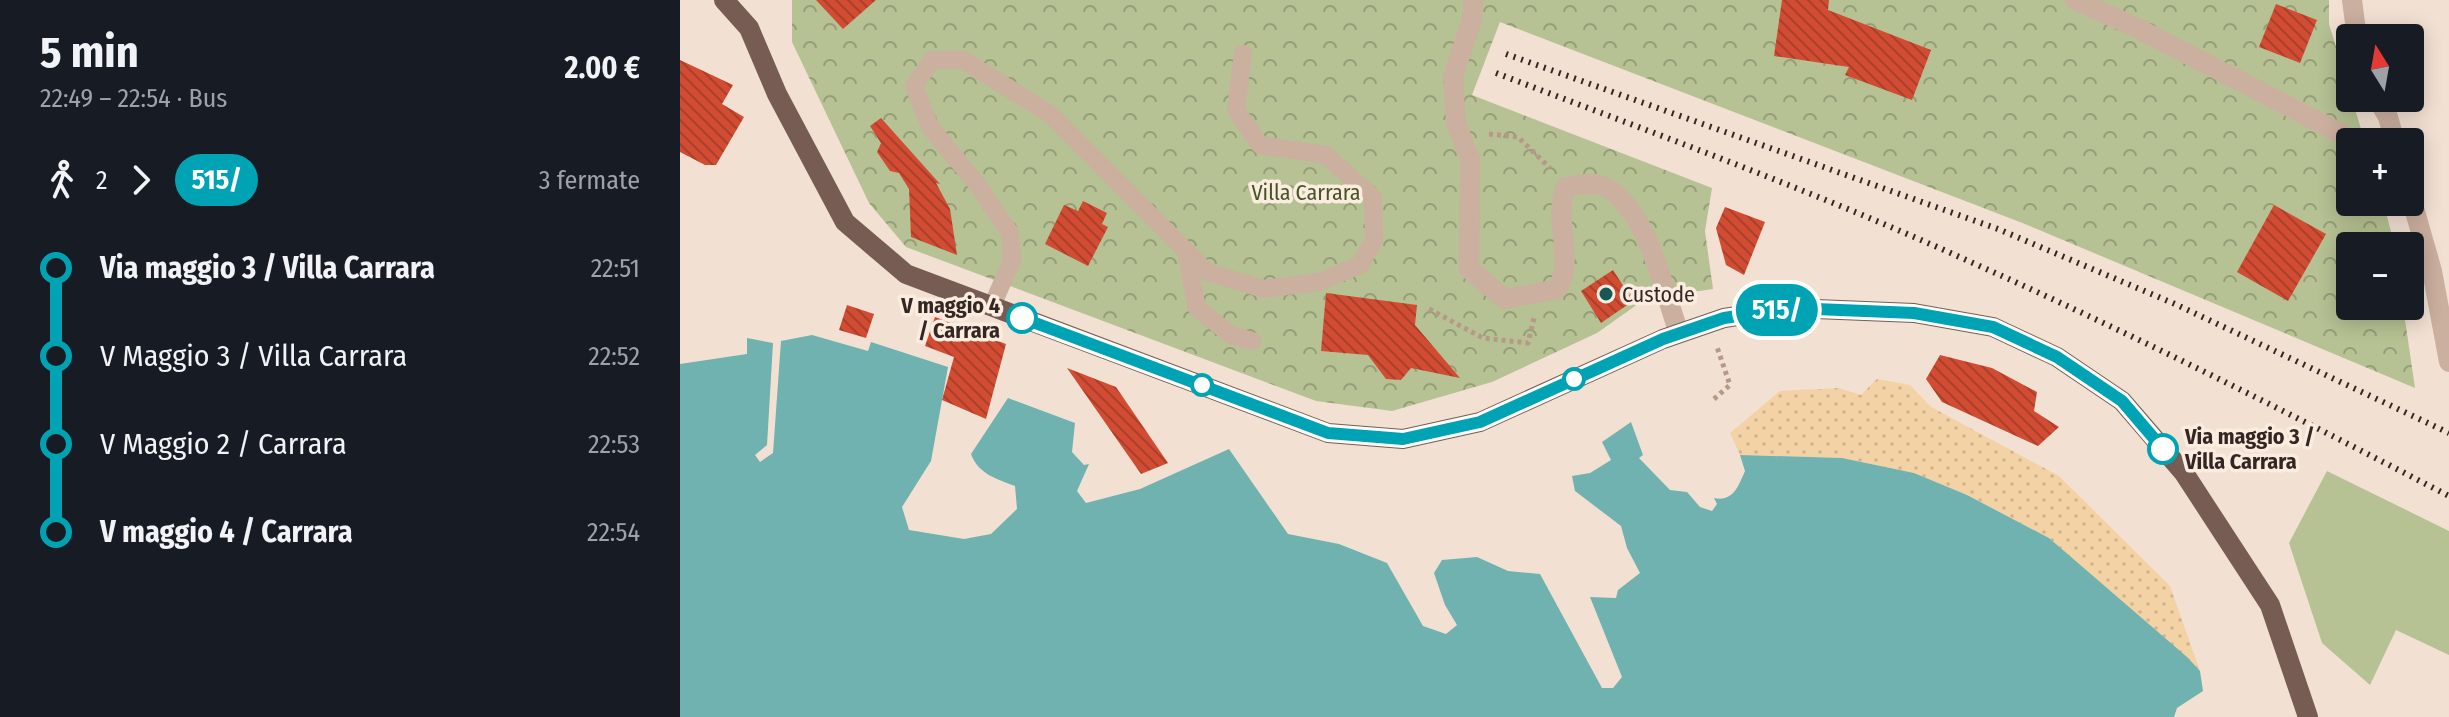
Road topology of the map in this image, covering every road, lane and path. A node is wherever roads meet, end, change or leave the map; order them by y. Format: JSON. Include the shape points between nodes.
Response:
{"nodes":[{"id":1,"x":724,"y":0,"type":"edge"},
{"id":2,"x":740,"y":0,"type":"edge"},
{"id":3,"x":1473,"y":0,"type":"edge"},
{"id":4,"x":2075,"y":0,"type":"edge"},
{"id":5,"x":2352,"y":0,"type":"edge"},
{"id":6,"x":2355,"y":24,"type":"edge"},
{"id":7,"x":1243,"y":54,"type":"dead end"},
{"id":8,"x":777,"y":94,"type":"junction"},
{"id":9,"x":1456,"y":123,"type":"junction"},
{"id":10,"x":2336,"y":131,"type":"edge"},
{"id":11,"x":1566,"y":187,"type":"junction"},
{"id":12,"x":2416,"y":216,"type":"edge"},
{"id":13,"x":1186,"y":251,"type":"junction"},
{"id":14,"x":1541,"y":294,"type":"junction"},
{"id":15,"x":992,"y":306,"type":"junction"},
{"id":16,"x":1429,"y":309,"type":"dead end"},
{"id":17,"x":1710,"y":323,"type":"junction"},
{"id":18,"x":1679,"y":333,"type":"junction"},
{"id":19,"x":1252,"y":341,"type":"dead end"},
{"id":20,"x":2449,"y":362,"type":"edge"},
{"id":21,"x":1714,"y":399,"type":"dead end"},
{"id":22,"x":2308,"y":717,"type":"edge"}],
"edges":[{"from":1,"to":8,"type":"main road","via":[[749,28]]},
{"from":2,"to":8,"type":"main road","via":[[759,26]]},
{"from":3,"to":9,"type":"street","via":[[1453,77]]},
{"from":4,"to":10,"type":"street"},
{"from":5,"to":6,"type":"street"},
{"from":7,"to":13,"type":"lane","via":[[1236,110],[1260,145],[1326,155],[1373,198],[1374,240],[1360,265],[1319,282],[1263,289],[1207,272]]},
{"from":8,"to":15,"type":"main road","via":[[845,222],[906,274]]},
{"from":9,"to":11,"type":"path","via":[[1462,134],[1518,137]]},
{"from":9,"to":14,"type":"street","via":[[1470,159],[1469,269],[1505,299]]},
{"from":11,"to":14,"type":"street","via":[[1560,202],[1564,277],[1557,289]]},
{"from":11,"to":18,"type":"street","via":[[1608,188],[1643,227]]},
{"from":12,"to":20,"type":"street"},
{"from":13,"to":15,"type":"lane","via":[[1050,114],[963,60],[932,60],[914,86],[930,127],[1010,233],[1012,260]]},
{"from":13,"to":19,"type":"lane","via":[[1197,308],[1231,335]]},
{"from":14,"to":16,"type":"path","via":[[1528,343],[1483,338]]},
{"from":15,"to":18,"type":"main road","via":[[1328,433],[1403,439],[1480,422]]},
{"from":17,"to":18,"type":"main road"},
{"from":17,"to":21,"type":"path","via":[[1730,385]]},
{"from":17,"to":22,"type":"main road","via":[[1791,308],[1914,313],[1993,327],[2057,357],[2122,401],[2184,473],[2270,605]]}]}
